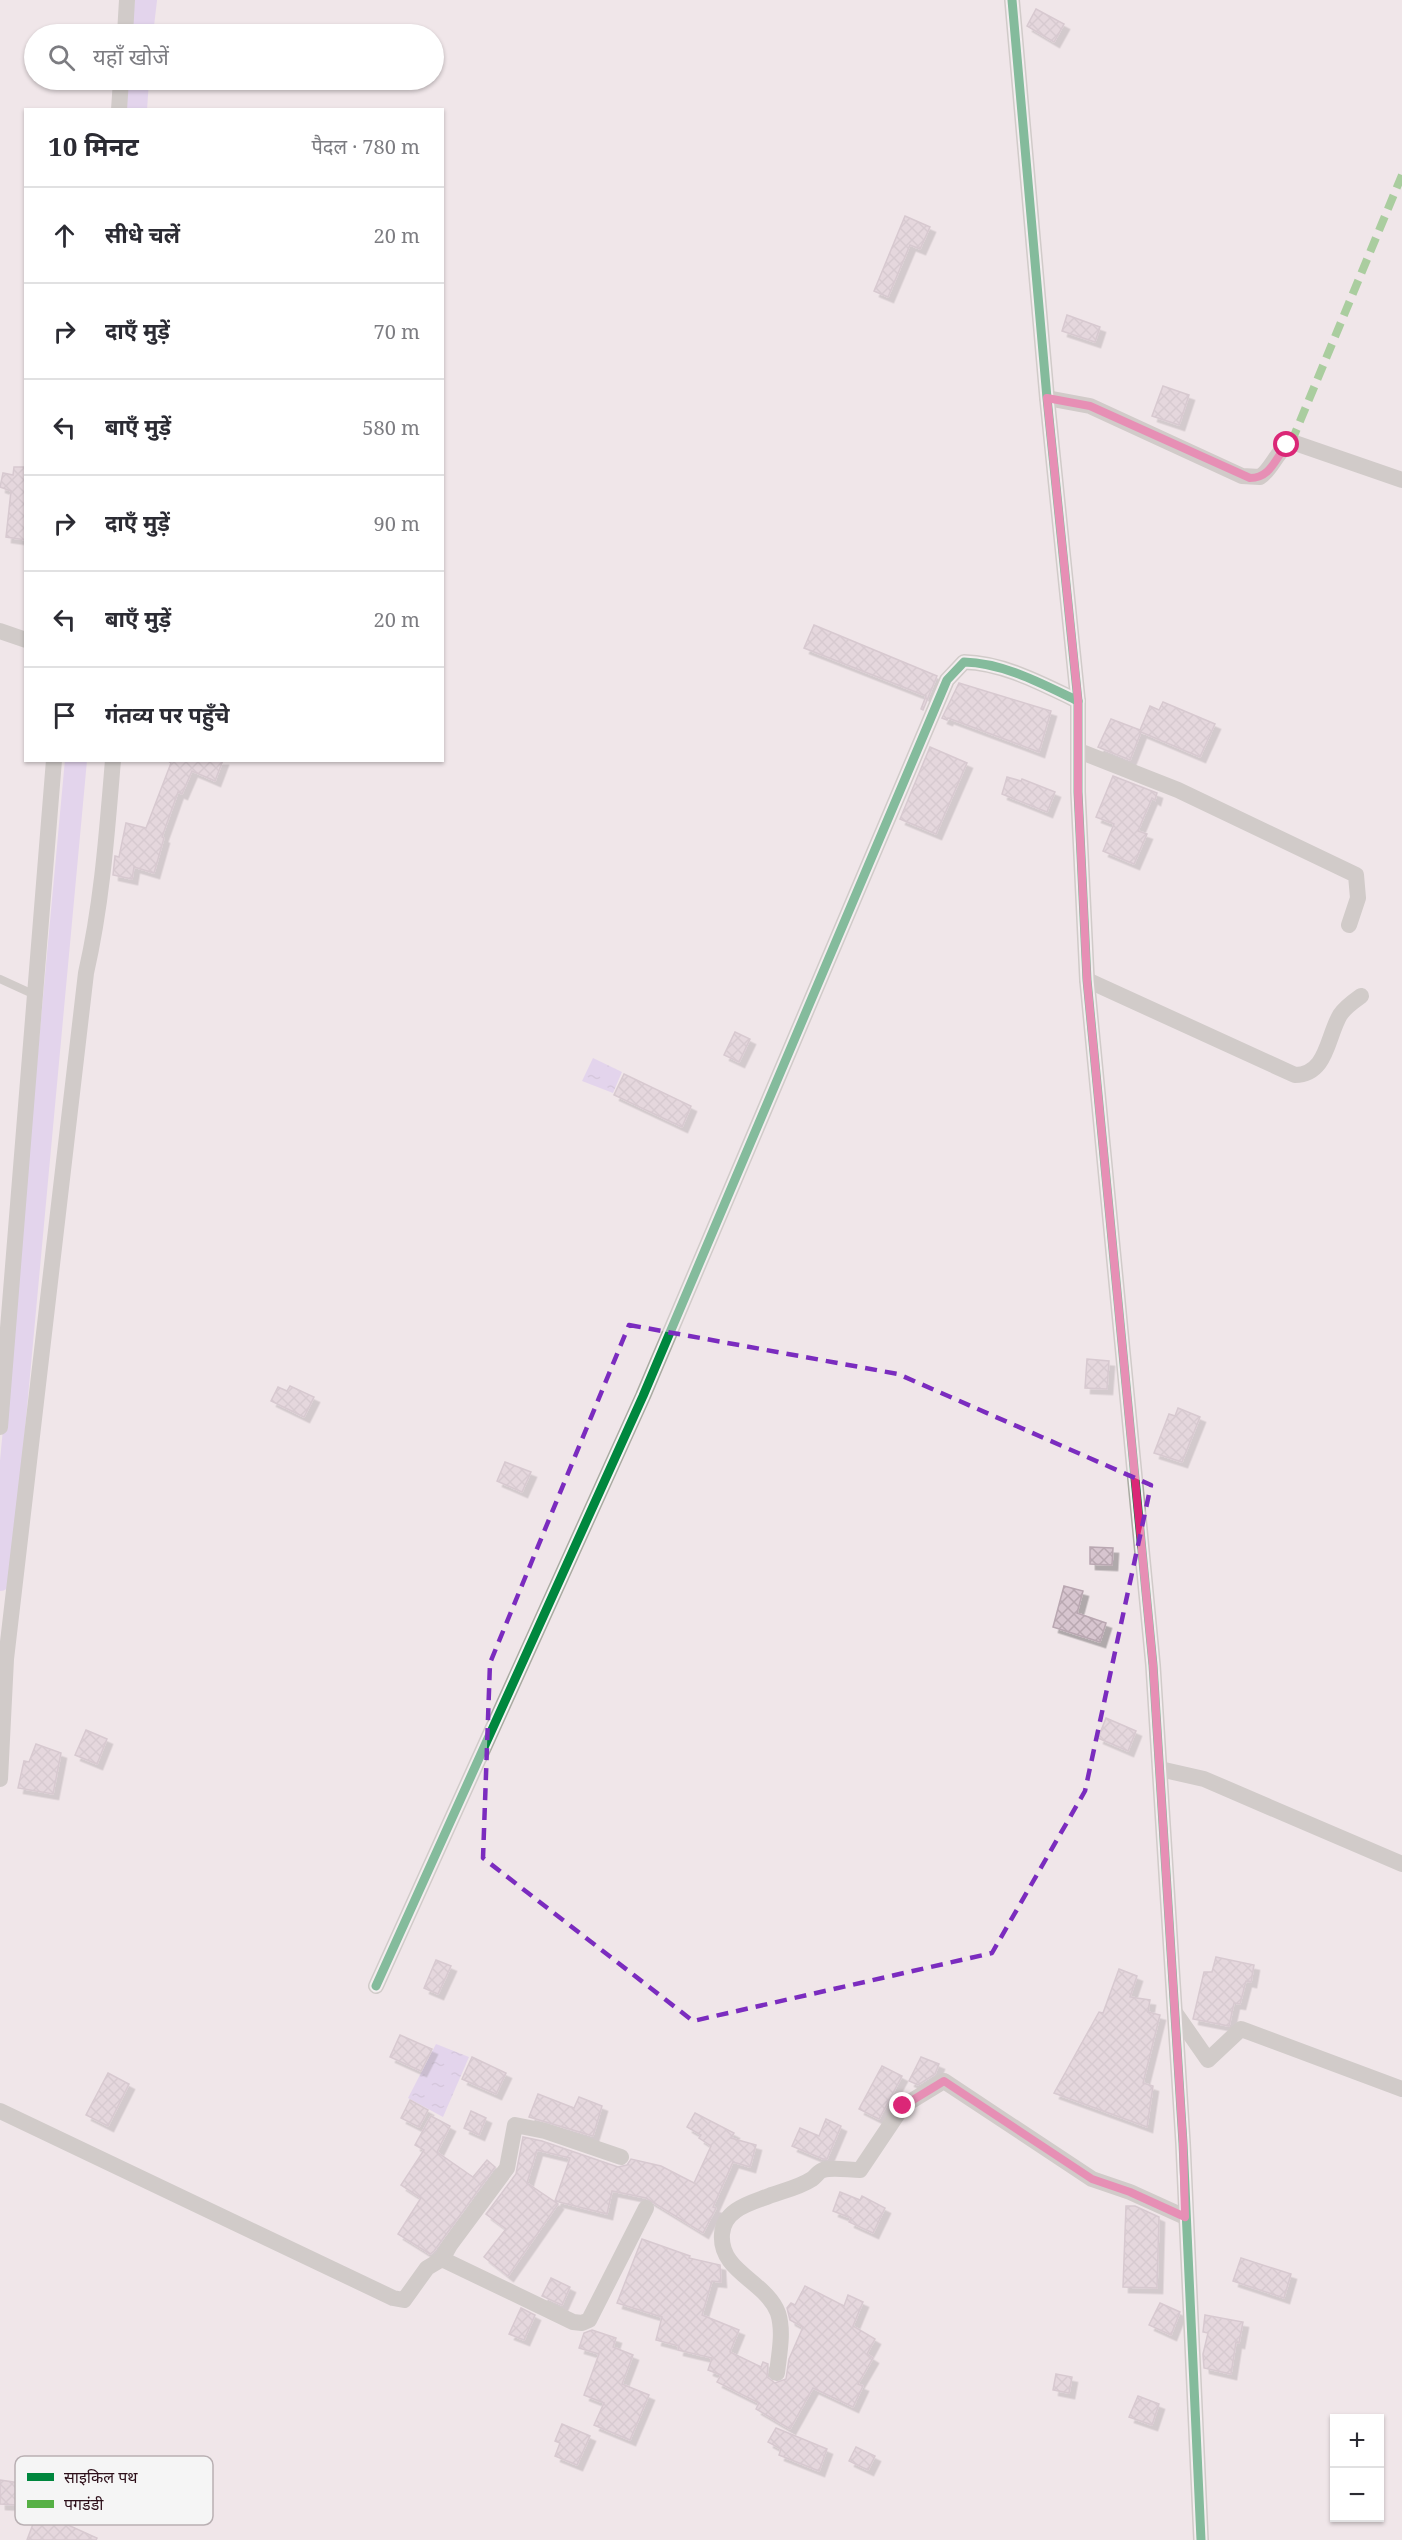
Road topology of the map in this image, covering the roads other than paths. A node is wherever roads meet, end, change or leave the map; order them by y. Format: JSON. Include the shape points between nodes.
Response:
{"nodes":[{"id":1,"x":127,"y":0,"type":"edge"},
{"id":2,"x":1012,"y":0,"type":"edge"},
{"id":3,"x":126,"y":24,"type":"edge"},
{"id":4,"x":121,"y":90,"type":"edge"},
{"id":5,"x":119,"y":108,"type":"edge"},
{"id":6,"x":1047,"y":398,"type":"junction"},
{"id":7,"x":1402,"y":480,"type":"edge"},
{"id":8,"x":0,"y":631,"type":"edge"},
{"id":9,"x":24,"y":639,"type":"edge"},
{"id":10,"x":1078,"y":700,"type":"junction"},
{"id":11,"x":1079,"y":752,"type":"junction"},
{"id":12,"x":54,"y":762,"type":"edge"},
{"id":13,"x":113,"y":762,"type":"edge"},
{"id":14,"x":1349,"y":925,"type":"dead end"},
{"id":15,"x":0,"y":980,"type":"edge"},
{"id":16,"x":1087,"y":980,"type":"junction"},
{"id":17,"x":35,"y":995,"type":"junction"},
{"id":18,"x":1361,"y":996,"type":"dead end"},
{"id":19,"x":1,"y":1399,"type":"edge"},
{"id":20,"x":0,"y":1427,"type":"edge"},
{"id":21,"x":1160,"y":1768,"type":"junction"},
{"id":22,"x":0,"y":1779,"type":"edge"},
{"id":23,"x":1402,"y":1864,"type":"edge"},
{"id":24,"x":376,"y":1986,"type":"dead end"},
{"id":25,"x":1175,"y":2013,"type":"junction"},
{"id":26,"x":1402,"y":2089,"type":"edge"},
{"id":27,"x":0,"y":2111,"type":"edge"},
{"id":28,"x":621,"y":2157,"type":"dead end"},
{"id":29,"x":646,"y":2208,"type":"dead end"},
{"id":30,"x":1185,"y":2217,"type":"junction"},
{"id":31,"x":442,"y":2259,"type":"junction"},
{"id":32,"x":777,"y":2373,"type":"dead end"},
{"id":33,"x":1201,"y":2540,"type":"edge"}],
"edges":[{"from":1,"to":3,"type":"street"},
{"from":2,"to":6,"type":"street"},
{"from":4,"to":5,"type":"street"},
{"from":6,"to":7,"type":"street","via":[[1090,406],[1242,477],[1260,477],[1287,445],[1295,443]]},
{"from":6,"to":10,"type":"street"},
{"from":8,"to":9,"type":"street"},
{"from":10,"to":11,"type":"street"},
{"from":10,"to":24,"type":"street","via":[[984,662],[964,662],[947,680],[643,1396]]},
{"from":11,"to":14,"type":"street","via":[[1178,790],[1356,875],[1358,898]]},
{"from":11,"to":16,"type":"street"},
{"from":12,"to":17,"type":"street"},
{"from":13,"to":22,"type":"street","via":[[105,855],[86,973],[6,1659]]},
{"from":15,"to":17,"type":"lane"},
{"from":16,"to":18,"type":"street","via":[[1295,1075],[1307,1075],[1318,1067],[1340,1014]]},
{"from":16,"to":21,"type":"street"},
{"from":17,"to":19,"type":"street"},
{"from":19,"to":20,"type":"street"},
{"from":21,"to":23,"type":"street","via":[[1204,1779]]},
{"from":21,"to":25,"type":"street"},
{"from":25,"to":26,"type":"street","via":[[1208,2060],[1241,2029]]},
{"from":25,"to":30,"type":"street"},
{"from":27,"to":31,"type":"street","via":[[393,2298],[404,2301],[427,2268]]},
{"from":28,"to":31,"type":"street","via":[[515,2125],[507,2168]]},
{"from":29,"to":31,"type":"street","via":[[588,2320],[582,2323]]},
{"from":30,"to":32,"type":"street","via":[[1092,2179],[944,2081],[903,2106],[860,2170],[822,2170],[802,2183],[746,2205],[727,2219],[722,2245],[726,2257],[765,2294],[778,2314],[781,2327]]},
{"from":30,"to":33,"type":"street"}]}
